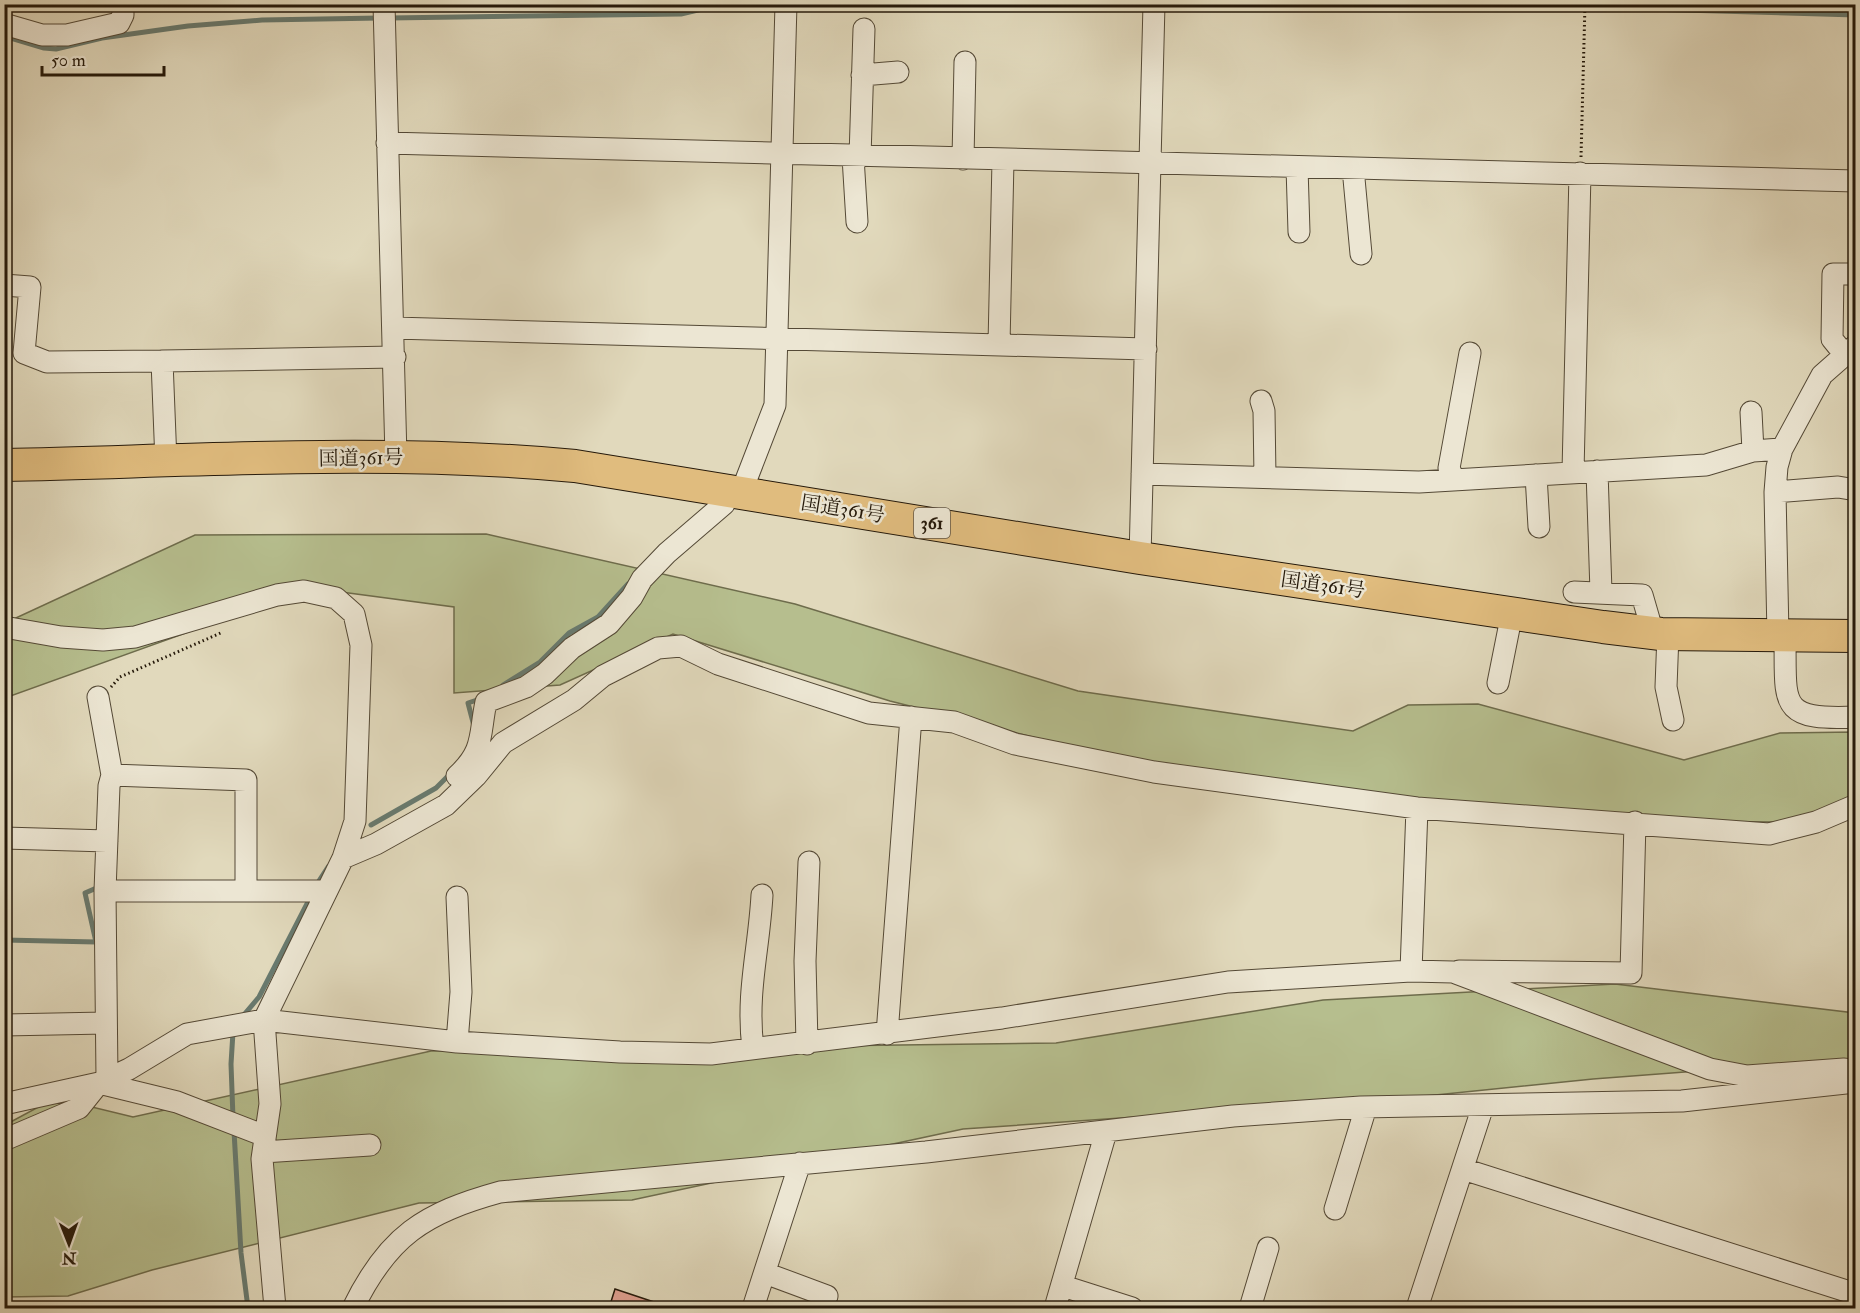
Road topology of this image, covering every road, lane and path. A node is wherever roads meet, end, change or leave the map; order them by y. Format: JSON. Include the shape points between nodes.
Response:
{"nodes":[{"id":1,"x":123,"y":4,"type":"edge"},
{"id":2,"x":786,"y":4,"type":"edge"},
{"id":3,"x":1154,"y":4,"type":"edge"},
{"id":4,"x":1585,"y":5,"type":"edge"},
{"id":5,"x":384,"y":15,"type":"edge"},
{"id":6,"x":4,"y":24,"type":"edge"},
{"id":7,"x":864,"y":29,"type":"dead end"},
{"id":8,"x":965,"y":62,"type":"dead end"},
{"id":9,"x":898,"y":72,"type":"dead end"},
{"id":10,"x":862,"y":75,"type":"junction"},
{"id":11,"x":387,"y":143,"type":"junction"},
{"id":12,"x":778,"y":154,"type":"junction"},
{"id":13,"x":856,"y":157,"type":"junction"},
{"id":14,"x":963,"y":159,"type":"junction"},
{"id":15,"x":1003,"y":160,"type":"junction"},
{"id":16,"x":1150,"y":164,"type":"junction"},
{"id":17,"x":1297,"y":167,"type":"junction"},
{"id":18,"x":1353,"y":168,"type":"junction"},
{"id":19,"x":1580,"y":174,"type":"junction"},
{"id":20,"x":1856,"y":181,"type":"edge"},
{"id":21,"x":857,"y":222,"type":"dead end"},
{"id":22,"x":1299,"y":232,"type":"dead end"},
{"id":23,"x":1361,"y":254,"type":"dead end"},
{"id":24,"x":1856,"y":274,"type":"edge"},
{"id":25,"x":4,"y":285,"type":"edge"},
{"id":26,"x":394,"y":328,"type":"junction"},
{"id":27,"x":774,"y":339,"type":"junction"},
{"id":28,"x":999,"y":345,"type":"junction"},
{"id":29,"x":1146,"y":349,"type":"junction"},
{"id":30,"x":1470,"y":354,"type":"dead end"},
{"id":31,"x":395,"y":357,"type":"junction"},
{"id":32,"x":1848,"y":359,"type":"edge"},
{"id":33,"x":162,"y":361,"type":"junction"},
{"id":34,"x":1261,"y":401,"type":"dead end"},
{"id":35,"x":1751,"y":412,"type":"dead end"},
{"id":36,"x":1782,"y":449,"type":"junction"},
{"id":37,"x":1753,"y":451,"type":"junction"},
{"id":38,"x":396,"y":456,"type":"junction"},
{"id":39,"x":166,"y":462,"type":"junction"},
{"id":40,"x":4,"y":465,"type":"edge"},
{"id":41,"x":1597,"y":471,"type":"junction"},
{"id":42,"x":1573,"y":472,"type":"junction"},
{"id":43,"x":1142,"y":474,"type":"junction"},
{"id":44,"x":1536,"y":475,"type":"junction"},
{"id":45,"x":1265,"y":477,"type":"junction"},
{"id":46,"x":1454,"y":480,"type":"junction"},
{"id":47,"x":1856,"y":490,"type":"edge"},
{"id":48,"x":735,"y":492,"type":"junction"},
{"id":49,"x":1775,"y":492,"type":"junction"},
{"id":50,"x":1539,"y":527,"type":"dead end"},
{"id":51,"x":1140,"y":558,"type":"junction"},
{"id":52,"x":1574,"y":592,"type":"dead end"},
{"id":53,"x":1601,"y":592,"type":"junction"},
{"id":54,"x":1512,"y":614,"type":"junction"},
{"id":55,"x":4,"y":627,"type":"edge"},
{"id":56,"x":224,"y":631,"type":"dead end"},
{"id":57,"x":1660,"y":634,"type":"junction"},
{"id":58,"x":1781,"y":635,"type":"junction"},
{"id":59,"x":1856,"y":636,"type":"edge"},
{"id":60,"x":1498,"y":683,"type":"dead end"},
{"id":61,"x":99,"y":702,"type":"joint"},
{"id":62,"x":911,"y":717,"type":"junction"},
{"id":63,"x":1856,"y":717,"type":"edge"},
{"id":64,"x":1673,"y":720,"type":"dead end"},
{"id":65,"x":112,"y":775,"type":"junction"},
{"id":66,"x":1856,"y":806,"type":"edge"},
{"id":67,"x":1417,"y":808,"type":"junction"},
{"id":68,"x":1635,"y":822,"type":"junction"},
{"id":69,"x":4,"y":838,"type":"edge"},
{"id":70,"x":107,"y":841,"type":"junction"},
{"id":71,"x":343,"y":858,"type":"junction"},
{"id":72,"x":809,"y":862,"type":"dead end"},
{"id":73,"x":105,"y":891,"type":"junction"},
{"id":74,"x":246,"y":891,"type":"junction"},
{"id":75,"x":326,"y":891,"type":"junction"},
{"id":76,"x":762,"y":895,"type":"dead end"},
{"id":77,"x":457,"y":897,"type":"dead end"},
{"id":78,"x":1411,"y":971,"type":"junction"},
{"id":79,"x":1453,"y":972,"type":"junction"},
{"id":80,"x":264,"y":1020,"type":"junction"},
{"id":81,"x":105,"y":1023,"type":"junction"},
{"id":82,"x":4,"y":1025,"type":"edge"},
{"id":83,"x":887,"y":1034,"type":"junction"},
{"id":84,"x":458,"y":1042,"type":"junction"},
{"id":85,"x":807,"y":1044,"type":"junction"},
{"id":86,"x":753,"y":1049,"type":"junction"},
{"id":87,"x":1856,"y":1072,"type":"edge"},
{"id":88,"x":103,"y":1080,"type":"junction"},
{"id":89,"x":1856,"y":1082,"type":"edge"},
{"id":90,"x":4,"y":1104,"type":"edge"},
{"id":91,"x":1483,"y":1106,"type":"junction"},
{"id":92,"x":1366,"y":1107,"type":"junction"},
{"id":93,"x":1106,"y":1132,"type":"junction"},
{"id":94,"x":4,"y":1140,"type":"edge"},
{"id":95,"x":264,"y":1144,"type":"junction"},
{"id":96,"x":370,"y":1145,"type":"dead end"},
{"id":97,"x":800,"y":1163,"type":"junction"},
{"id":98,"x":1462,"y":1169,"type":"junction"},
{"id":99,"x":1335,"y":1209,"type":"dead end"},
{"id":100,"x":1268,"y":1248,"type":"dead end"},
{"id":101,"x":765,"y":1273,"type":"junction"},
{"id":102,"x":1063,"y":1286,"type":"junction"},
{"id":103,"x":1856,"y":1294,"type":"edge"},
{"id":104,"x":827,"y":1296,"type":"dead end"},
{"id":105,"x":275,"y":1308,"type":"edge"},
{"id":106,"x":353,"y":1308,"type":"edge"},
{"id":107,"x":753,"y":1308,"type":"edge"},
{"id":108,"x":1055,"y":1308,"type":"edge"},
{"id":109,"x":1132,"y":1308,"type":"edge"},
{"id":110,"x":1250,"y":1308,"type":"edge"},
{"id":111,"x":1417,"y":1308,"type":"edge"}],
"edges":[{"from":1,"to":6,"type":"street","via":[[119,23],[67,35],[42,35]]},
{"from":2,"to":12,"type":"street"},
{"from":3,"to":16,"type":"street"},
{"from":4,"to":19,"type":"path"},
{"from":5,"to":11,"type":"street"},
{"from":7,"to":10,"type":"street"},
{"from":8,"to":14,"type":"street"},
{"from":9,"to":10,"type":"street"},
{"from":10,"to":13,"type":"street"},
{"from":11,"to":12,"type":"street"},
{"from":11,"to":26,"type":"street"},
{"from":12,"to":13,"type":"street"},
{"from":12,"to":27,"type":"street"},
{"from":13,"to":14,"type":"street"},
{"from":13,"to":21,"type":"street"},
{"from":14,"to":15,"type":"street"},
{"from":15,"to":16,"type":"street"},
{"from":15,"to":28,"type":"street"},
{"from":16,"to":17,"type":"street"},
{"from":16,"to":29,"type":"street"},
{"from":17,"to":18,"type":"street"},
{"from":17,"to":22,"type":"street"},
{"from":18,"to":19,"type":"street"},
{"from":18,"to":23,"type":"street"},
{"from":19,"to":20,"type":"street"},
{"from":19,"to":42,"type":"street"},
{"from":24,"to":32,"type":"street","via":[[1833,274],[1832,339]]},
{"from":25,"to":33,"type":"street","via":[[30,287],[24,353],[47,362]]},
{"from":26,"to":27,"type":"street"},
{"from":26,"to":31,"type":"street"},
{"from":27,"to":28,"type":"street"},
{"from":27,"to":48,"type":"street","via":[[775,405]]},
{"from":28,"to":29,"type":"street"},
{"from":29,"to":43,"type":"street"},
{"from":30,"to":46,"type":"street","via":[[1449,468]]},
{"from":31,"to":33,"type":"street"},
{"from":31,"to":38,"type":"street"},
{"from":32,"to":36,"type":"street","via":[[1822,375]]},
{"from":33,"to":39,"type":"street"},
{"from":34,"to":45,"type":"street"},
{"from":35,"to":37,"type":"street"},
{"from":36,"to":37,"type":"street"},
{"from":36,"to":49,"type":"street","via":[[1776,467]]},
{"from":37,"to":41,"type":"street","via":[[1706,465]]},
{"from":38,"to":39,"type":"highway","name":"国道361号","number":"361"},
{"from":38,"to":48,"type":"highway","name":"国道361号","number":"361","via":[[498,458],[575,466]]},
{"from":39,"to":40,"type":"highway","name":"国道361号","number":"361"},
{"from":41,"to":42,"type":"street"},
{"from":41,"to":53,"type":"street"},
{"from":42,"to":44,"type":"street"},
{"from":43,"to":45,"type":"street"},
{"from":43,"to":51,"type":"street"},
{"from":44,"to":46,"type":"street"},
{"from":44,"to":50,"type":"street"},
{"from":45,"to":46,"type":"street"},
{"from":47,"to":49,"type":"street","via":[[1838,487]]},
{"from":48,"to":51,"type":"highway","name":"国道361号","number":"361"},
{"from":48,"to":71,"type":"street","via":[[642,579],[609,624],[572,648],[526,687],[486,702],[483,736],[470,764],[435,797]]},
{"from":49,"to":58,"type":"street"},
{"from":51,"to":54,"type":"highway","name":"国道361号","number":"361"},
{"from":52,"to":53,"type":"street"},
{"from":53,"to":57,"type":"street","via":[[1642,595]]},
{"from":54,"to":57,"type":"highway","name":"国道361号","number":"361"},
{"from":54,"to":60,"type":"street"},
{"from":55,"to":71,"type":"street","via":[[61,638],[124,638],[158,632],[277,595],[304,591],[336,598],[354,614],[361,645],[355,821]]},
{"from":56,"to":61,"type":"path","via":[[120,677]]},
{"from":57,"to":58,"type":"highway","name":"国道361号","number":"361"},
{"from":57,"to":64,"type":"street"},
{"from":58,"to":59,"type":"highway","name":"国道361号","number":"361"},
{"from":58,"to":63,"type":"street","via":[[1786,691],[1792,706],[1804,716]]},
{"from":61,"to":65,"type":"street"},
{"from":62,"to":67,"type":"street","via":[[954,722],[1015,744],[1154,772]]},
{"from":62,"to":71,"type":"street","via":[[869,713],[718,664],[681,646],[658,648],[603,676],[574,700],[503,743],[446,804]]},
{"from":62,"to":83,"type":"street"},
{"from":65,"to":70,"type":"street"},
{"from":65,"to":74,"type":"street","via":[[246,780]]},
{"from":66,"to":68,"type":"street","via":[[1769,834]]},
{"from":67,"to":68,"type":"street"},
{"from":67,"to":78,"type":"street"},
{"from":68,"to":79,"type":"street","via":[[1631,973],[1473,969]]},
{"from":69,"to":70,"type":"street"},
{"from":70,"to":73,"type":"street"},
{"from":71,"to":75,"type":"street"},
{"from":72,"to":85,"type":"street"},
{"from":73,"to":74,"type":"street"},
{"from":73,"to":81,"type":"street"},
{"from":74,"to":75,"type":"street"},
{"from":75,"to":80,"type":"street"},
{"from":76,"to":86,"type":"street","via":[[759,944],[751,980],[749,1018]]},
{"from":77,"to":84,"type":"street","via":[[461,992]]},
{"from":78,"to":79,"type":"street"},
{"from":78,"to":83,"type":"street","via":[[1228,982]]},
{"from":79,"to":87,"type":"street","via":[[1710,1069],[1747,1076],[1844,1069]]},
{"from":80,"to":84,"type":"street"},
{"from":80,"to":88,"type":"street","via":[[187,1034]]},
{"from":80,"to":95,"type":"street","via":[[270,1104]]},
{"from":81,"to":82,"type":"street"},
{"from":81,"to":88,"type":"street"},
{"from":83,"to":85,"type":"street"},
{"from":84,"to":86,"type":"street","via":[[632,1053],[711,1054]]},
{"from":85,"to":86,"type":"street"},
{"from":88,"to":90,"type":"street"},
{"from":88,"to":94,"type":"street","via":[[79,1108]]},
{"from":88,"to":95,"type":"street","via":[[177,1102]]},
{"from":89,"to":91,"type":"street","via":[[1682,1101]]},
{"from":91,"to":92,"type":"street"},
{"from":91,"to":98,"type":"street"},
{"from":92,"to":93,"type":"street","via":[[1233,1116]]},
{"from":92,"to":99,"type":"street"},
{"from":93,"to":97,"type":"street"},
{"from":93,"to":102,"type":"street"},
{"from":95,"to":96,"type":"street"},
{"from":95,"to":105,"type":"street"},
{"from":97,"to":101,"type":"street"},
{"from":97,"to":106,"type":"street","via":[[500,1192],[458,1204],[420,1224],[392,1246],[369,1275]]},
{"from":98,"to":103,"type":"street"},
{"from":98,"to":111,"type":"street"},
{"from":100,"to":110,"type":"street"},
{"from":101,"to":104,"type":"street"},
{"from":101,"to":107,"type":"street"},
{"from":102,"to":108,"type":"street"},
{"from":102,"to":109,"type":"street"}]}
